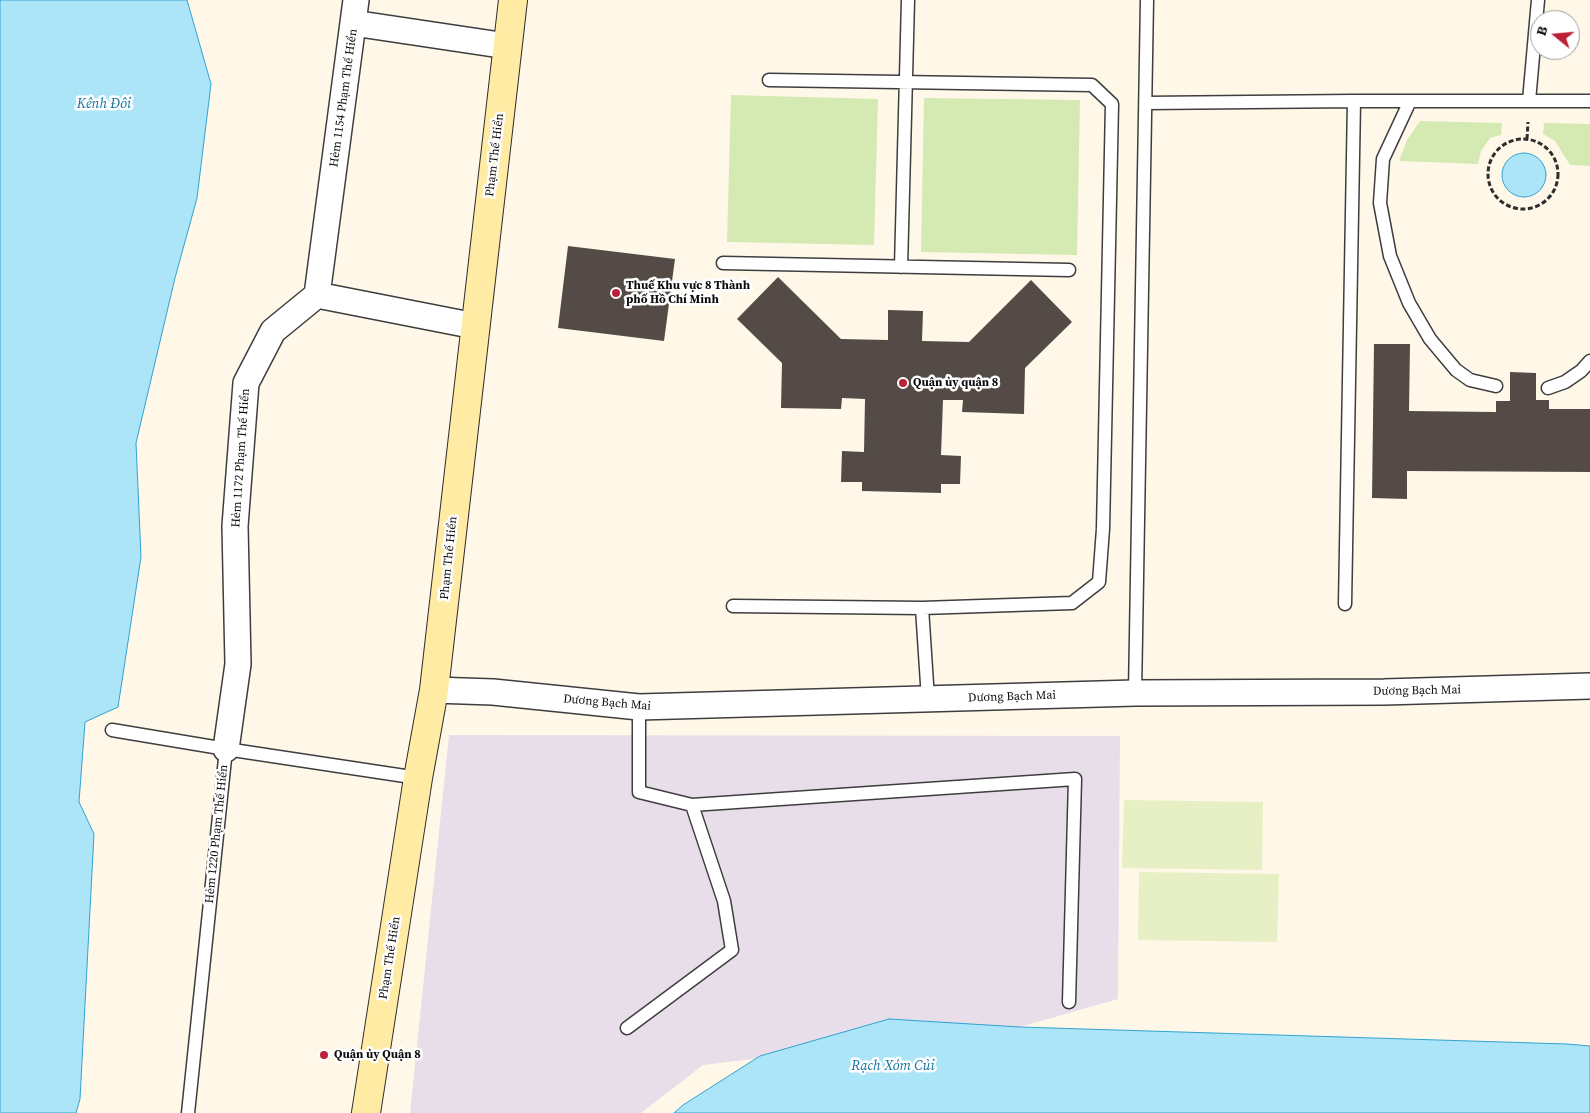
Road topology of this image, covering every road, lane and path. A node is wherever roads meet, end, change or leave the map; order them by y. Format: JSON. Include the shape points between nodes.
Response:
{"nodes":[{"id":1,"x":513,"y":0,"type":"edge"},
{"id":2,"x":908,"y":0,"type":"edge"},
{"id":3,"x":1147,"y":0,"type":"edge"},
{"id":4,"x":1538,"y":0,"type":"edge"},
{"id":5,"x":355,"y":12,"type":"edge"},
{"id":6,"x":507,"y":46,"type":"junction"},
{"id":7,"x":769,"y":80,"type":"dead end"},
{"id":8,"x":905,"y":83,"type":"junction"},
{"id":9,"x":1354,"y":101,"type":"junction"},
{"id":10,"x":1410,"y":101,"type":"junction"},
{"id":11,"x":1529,"y":101,"type":"junction"},
{"id":12,"x":1590,"y":101,"type":"edge"},
{"id":13,"x":1146,"y":103,"type":"junction"},
{"id":14,"x":1552,"y":153,"type":"joint"},
{"id":15,"x":723,"y":263,"type":"dead end"},
{"id":16,"x":900,"y":267,"type":"junction"},
{"id":17,"x":1069,"y":270,"type":"dead end"},
{"id":18,"x":317,"y":295,"type":"junction"},
{"id":19,"x":475,"y":326,"type":"junction"},
{"id":20,"x":1590,"y":361,"type":"edge"},
{"id":21,"x":1496,"y":386,"type":"dead end"},
{"id":22,"x":1548,"y":388,"type":"dead end"},
{"id":23,"x":1346,"y":604,"type":"dead end"},
{"id":24,"x":733,"y":606,"type":"dead end"},
{"id":25,"x":922,"y":608,"type":"junction"},
{"id":26,"x":1590,"y":686,"type":"edge"},
{"id":27,"x":434,"y":690,"type":"junction"},
{"id":28,"x":1135,"y":693,"type":"junction"},
{"id":29,"x":928,"y":699,"type":"junction"},
{"id":30,"x":639,"y":707,"type":"junction"},
{"id":31,"x":112,"y":730,"type":"dead end"},
{"id":32,"x":226,"y":749,"type":"junction"},
{"id":33,"x":418,"y":778,"type":"junction"},
{"id":34,"x":692,"y":805,"type":"junction"},
{"id":35,"x":1069,"y":1002,"type":"dead end"},
{"id":36,"x":627,"y":1028,"type":"dead end"},
{"id":37,"x":188,"y":1113,"type":"edge"},
{"id":38,"x":366,"y":1113,"type":"edge"}],
"edges":[{"from":1,"to":6,"type":"main road","name":"Phạm Thế Hiển"},
{"from":2,"to":8,"type":"lane"},
{"from":3,"to":13,"type":"lane"},
{"from":4,"to":11,"type":"lane"},
{"from":5,"to":6,"type":"street","name":"Hẻm 1154 Phạm Thế Hiển"},
{"from":5,"to":18,"type":"street","name":"Hẻm 1154 Phạm Thế Hiển"},
{"from":6,"to":19,"type":"main road","name":"Phạm Thế Hiển"},
{"from":7,"to":8,"type":"lane"},
{"from":8,"to":16,"type":"lane"},
{"from":8,"to":25,"type":"lane","via":[[1092,85],[1112,104],[1103,529],[1099,582],[1072,603]]},
{"from":9,"to":10,"type":"lane"},
{"from":9,"to":13,"type":"lane"},
{"from":9,"to":23,"type":"lane"},
{"from":10,"to":11,"type":"lane"},
{"from":10,"to":21,"type":"lane","via":[[1384,159],[1380,203],[1390,256],[1409,303],[1430,339],[1456,370],[1470,380]]},
{"from":11,"to":12,"type":"lane"},
{"from":13,"to":28,"type":"lane"},
{"from":14,"to":14,"type":"path","via":[[1532,139],[1508,142],[1498,149],[1487,171],[1492,192],[1499,201],[1520,209],[1541,204],[1550,197],[1558,177]]},
{"from":15,"to":16,"type":"lane"},
{"from":16,"to":17,"type":"lane"},
{"from":18,"to":19,"type":"street"},
{"from":18,"to":32,"type":"street","name":"Hẻm 1172 Phạm Thế Hiển","via":[[273,331],[246,383],[235,526],[238,664]]},
{"from":19,"to":27,"type":"main road","name":"Phạm Thế Hiển"},
{"from":20,"to":22,"type":"lane","via":[[1565,382]]},
{"from":24,"to":25,"type":"lane"},
{"from":25,"to":29,"type":"lane"},
{"from":26,"to":28,"type":"street","name":"Dương Bạch Mai","via":[[1384,692]]},
{"from":27,"to":30,"type":"street","name":"Dương Bạch Mai","via":[[493,692]]},
{"from":27,"to":33,"type":"main road","name":"Phạm Thế Hiển"},
{"from":28,"to":29,"type":"street","name":"Dương Bạch Mai"},
{"from":29,"to":30,"type":"street","name":"Dương Bạch Mai"},
{"from":30,"to":34,"type":"lane","via":[[639,792]]},
{"from":31,"to":32,"type":"lane"},
{"from":32,"to":33,"type":"lane","name":"Hẻm 1220 Phạm Thế Hiển"},
{"from":32,"to":37,"type":"lane","name":"Hẻm 1220 Phạm Thế Hiển"},
{"from":33,"to":38,"type":"main road","name":"Phạm Thế Hiển"},
{"from":34,"to":35,"type":"lane","via":[[1075,780]]},
{"from":34,"to":36,"type":"lane","via":[[724,901],[732,950]]}]}
